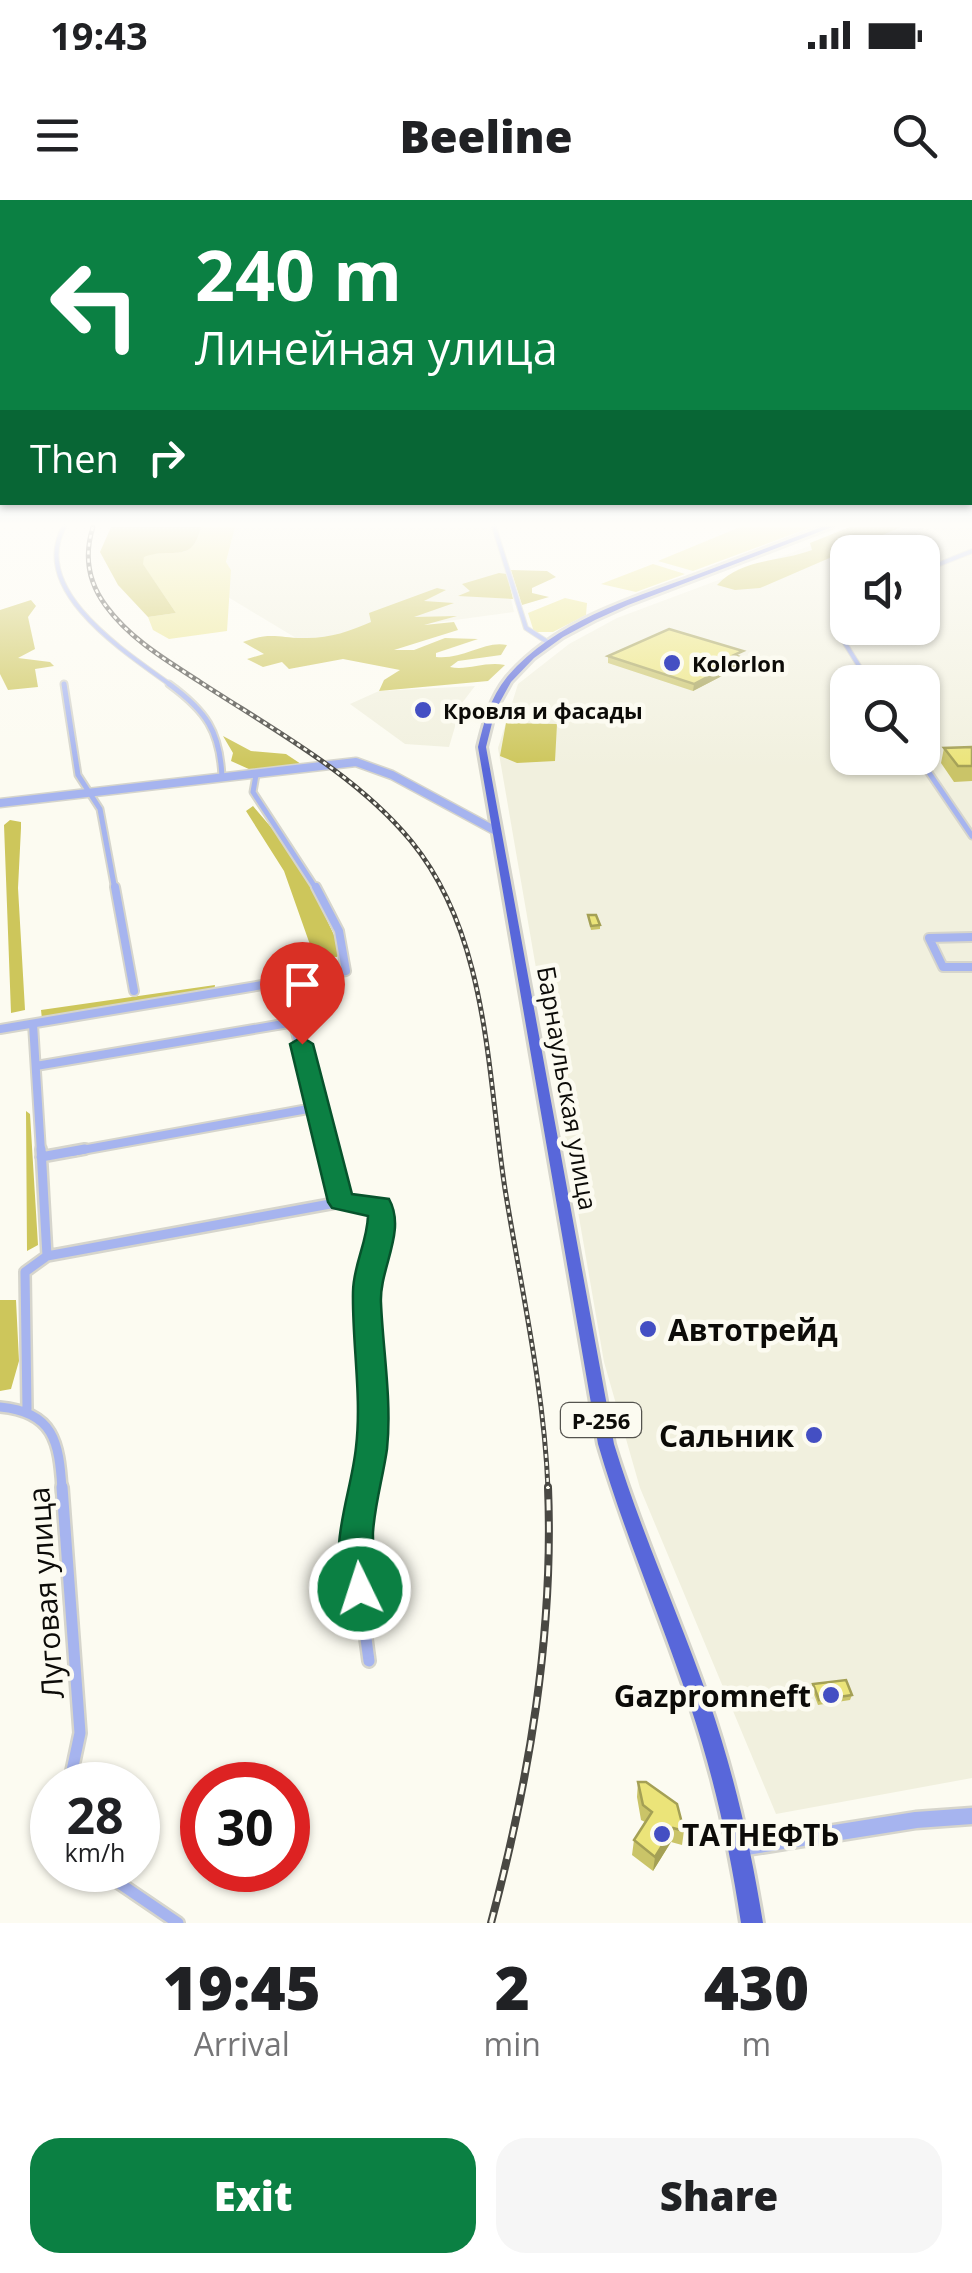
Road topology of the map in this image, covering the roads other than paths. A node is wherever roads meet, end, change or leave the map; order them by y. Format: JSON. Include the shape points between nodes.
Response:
{"nodes":[{"id":1,"x":78,"y":607,"type":"edge"},
{"id":2,"x":519,"y":607,"type":"edge"},
{"id":3,"x":615,"y":607,"type":"edge"},
{"id":4,"x":549,"y":643,"type":"junction"},
{"id":5,"x":64,"y":684,"type":"dead end"},
{"id":6,"x":256,"y":774,"type":"junction"},
{"id":7,"x":931,"y":775,"type":"edge"},
{"id":8,"x":222,"y":777,"type":"junction"},
{"id":9,"x":86,"y":792,"type":"junction"},
{"id":10,"x":0,"y":803,"type":"edge"},
{"id":11,"x":494,"y":830,"type":"junction"},
{"id":12,"x":972,"y":836,"type":"edge"},
{"id":13,"x":972,"y":937,"type":"edge"},
{"id":14,"x":972,"y":967,"type":"edge"},
{"id":15,"x":283,"y":984,"type":"junction"},
{"id":16,"x":134,"y":991,"type":"dead end"},
{"id":17,"x":295,"y":1022,"type":"junction"},
{"id":18,"x":33,"y":1024,"type":"junction"},
{"id":19,"x":0,"y":1029,"type":"edge"},
{"id":20,"x":36,"y":1066,"type":"junction"},
{"id":21,"x":319,"y":1107,"type":"junction"},
{"id":22,"x":41,"y":1157,"type":"junction"},
{"id":23,"x":341,"y":1202,"type":"junction"},
{"id":24,"x":48,"y":1256,"type":"junction"},
{"id":25,"x":0,"y":1408,"type":"edge"},
{"id":26,"x":27,"y":1409,"type":"junction"},
{"id":27,"x":370,"y":1661,"type":"dead end"},
{"id":28,"x":74,"y":1762,"type":"edge"},
{"id":29,"x":972,"y":1816,"type":"edge"},
{"id":30,"x":740,"y":1848,"type":"junction"},
{"id":31,"x":132,"y":1892,"type":"edge"},
{"id":32,"x":750,"y":1918,"type":"edge"},
{"id":33,"x":178,"y":1923,"type":"edge"}],
"edges":[{"from":1,"to":8,"type":"street","via":[[111,646],[202,709],[219,738]]},
{"from":2,"to":4,"type":"street","via":[[526,628]]},
{"from":3,"to":4,"type":"highway","name":"Барнаульская улица","number":"Р-256"},
{"from":4,"to":11,"type":"highway","name":"Барнаульская улица","number":"Р-256","via":[[512,676],[487,718],[482,747]]},
{"from":5,"to":9,"type":"street","via":[[71,744]]},
{"from":6,"to":8,"type":"street"},
{"from":6,"to":11,"type":"street","via":[[342,762],[368,765],[466,822]]},
{"from":6,"to":15,"type":"street","via":[[253,792],[328,908],[348,959],[346,972]]},
{"from":7,"to":12,"type":"street"},
{"from":8,"to":9,"type":"street"},
{"from":9,"to":10,"type":"street"},
{"from":9,"to":16,"type":"street","via":[[100,809]]},
{"from":11,"to":30,"type":"highway","name":"Барнаульская улица","number":"Р-256","via":[[606,1444],[712,1740]]},
{"from":13,"to":14,"type":"street","via":[[930,938],[943,967]]},
{"from":15,"to":17,"type":"street"},
{"from":15,"to":18,"type":"street"},
{"from":17,"to":20,"type":"street"},
{"from":17,"to":21,"type":"street"},
{"from":18,"to":19,"type":"street"},
{"from":18,"to":20,"type":"street"},
{"from":20,"to":22,"type":"street"},
{"from":21,"to":22,"type":"street"},
{"from":21,"to":23,"type":"street"},
{"from":22,"to":24,"type":"street"},
{"from":23,"to":24,"type":"street"},
{"from":23,"to":27,"type":"street","via":[[380,1205],[381,1216],[381,1240],[366,1285],[372,1447],[355,1557]]},
{"from":24,"to":26,"type":"street","via":[[25,1272]]},
{"from":25,"to":26,"type":"street"},
{"from":26,"to":28,"type":"street","name":"Луговая улица","via":[[44,1420],[59,1446],[80,1733]]},
{"from":29,"to":30,"type":"street"},
{"from":30,"to":32,"type":"highway","number":"Р-256"},
{"from":31,"to":33,"type":"street"}]}
